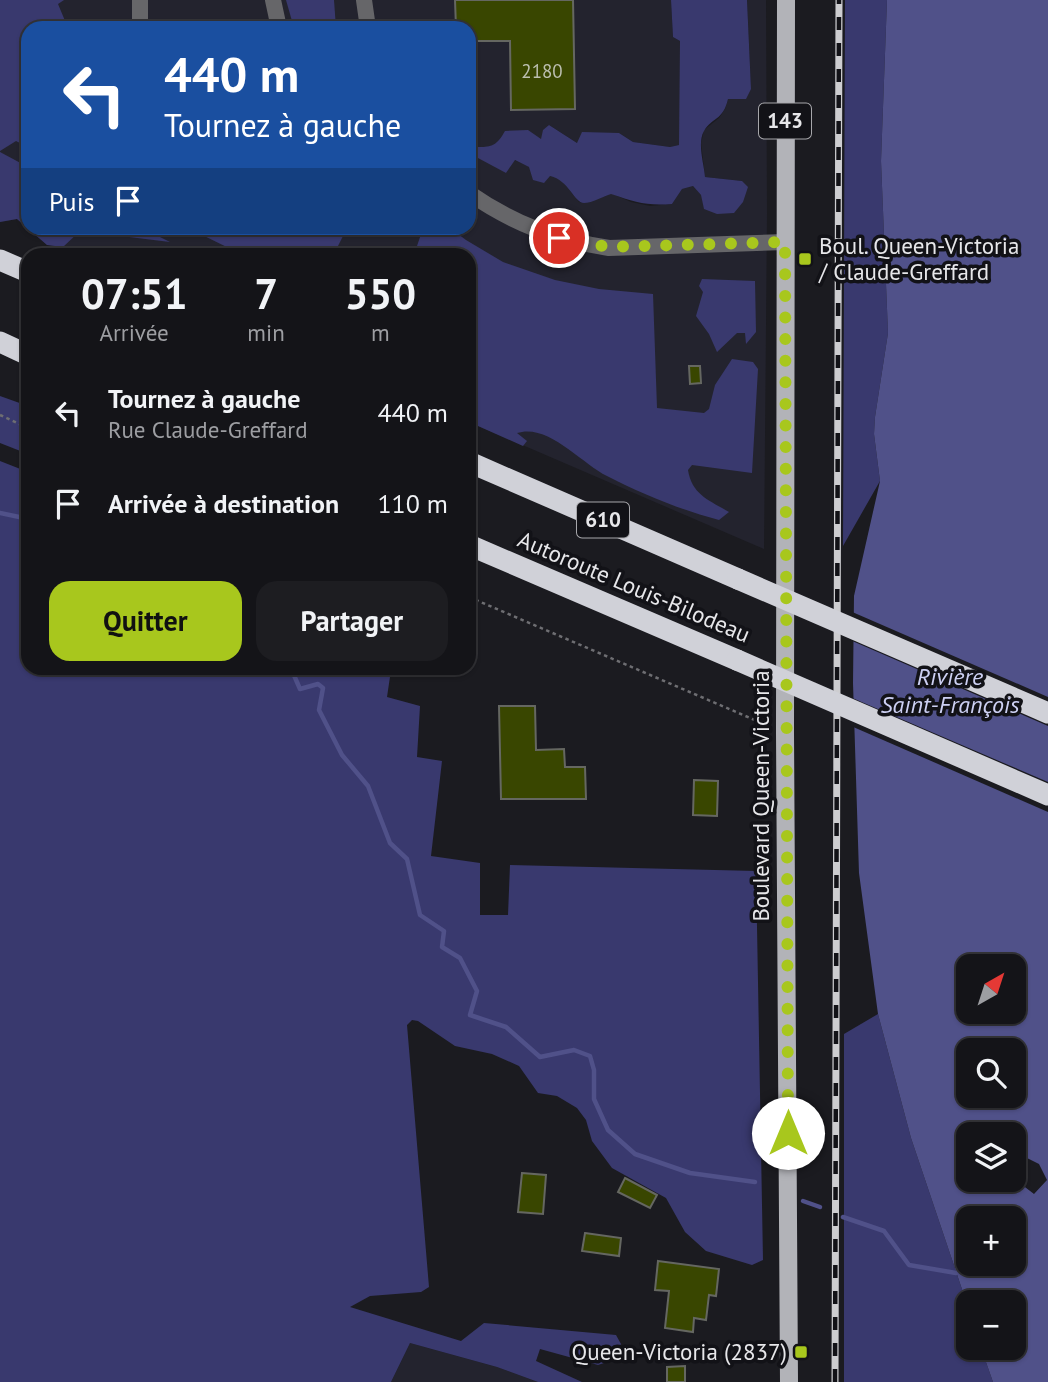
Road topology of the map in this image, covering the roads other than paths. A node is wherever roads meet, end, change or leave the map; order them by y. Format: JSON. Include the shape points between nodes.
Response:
{"nodes":[{"id":1,"x":140,"y":0,"type":"edge"},
{"id":2,"x":272,"y":0,"type":"edge"},
{"id":3,"x":364,"y":0,"type":"edge"},
{"id":4,"x":786,"y":0,"type":"edge"},
{"id":5,"x":140,"y":21,"type":"edge"},
{"id":6,"x":277,"y":21,"type":"edge"},
{"id":7,"x":367,"y":21,"type":"edge"},
{"id":8,"x":476,"y":198,"type":"edge"},
{"id":9,"x":785,"y":242,"type":"junction"},
{"id":10,"x":0,"y":260,"type":"edge"},
{"id":11,"x":21,"y":269,"type":"edge"},
{"id":12,"x":0,"y":342,"type":"edge"},
{"id":13,"x":21,"y":352,"type":"edge"},
{"id":14,"x":476,"y":465,"type":"edge"},
{"id":15,"x":476,"y":548,"type":"edge"},
{"id":16,"x":1048,"y":713,"type":"edge"},
{"id":17,"x":1048,"y":795,"type":"edge"},
{"id":18,"x":789,"y":1382,"type":"edge"}],
"edges":[{"from":1,"to":5,"type":"street"},
{"from":2,"to":6,"type":"street"},
{"from":3,"to":7,"type":"street"},
{"from":4,"to":9,"type":"main road","name":"Boulevard Queen-Victoria","number":"143"},
{"from":8,"to":9,"type":"street","via":[[535,230],[584,244]]},
{"from":9,"to":18,"type":"main road","name":"Boulevard Queen-Victoria","number":"143"},
{"from":10,"to":11,"type":"highway"},
{"from":12,"to":13,"type":"highway"},
{"from":14,"to":16,"type":"highway","number":"610","bridge":true},
{"from":15,"to":17,"type":"highway","name":"Autoroute Louis-Bilodeau","bridge":true}]}
